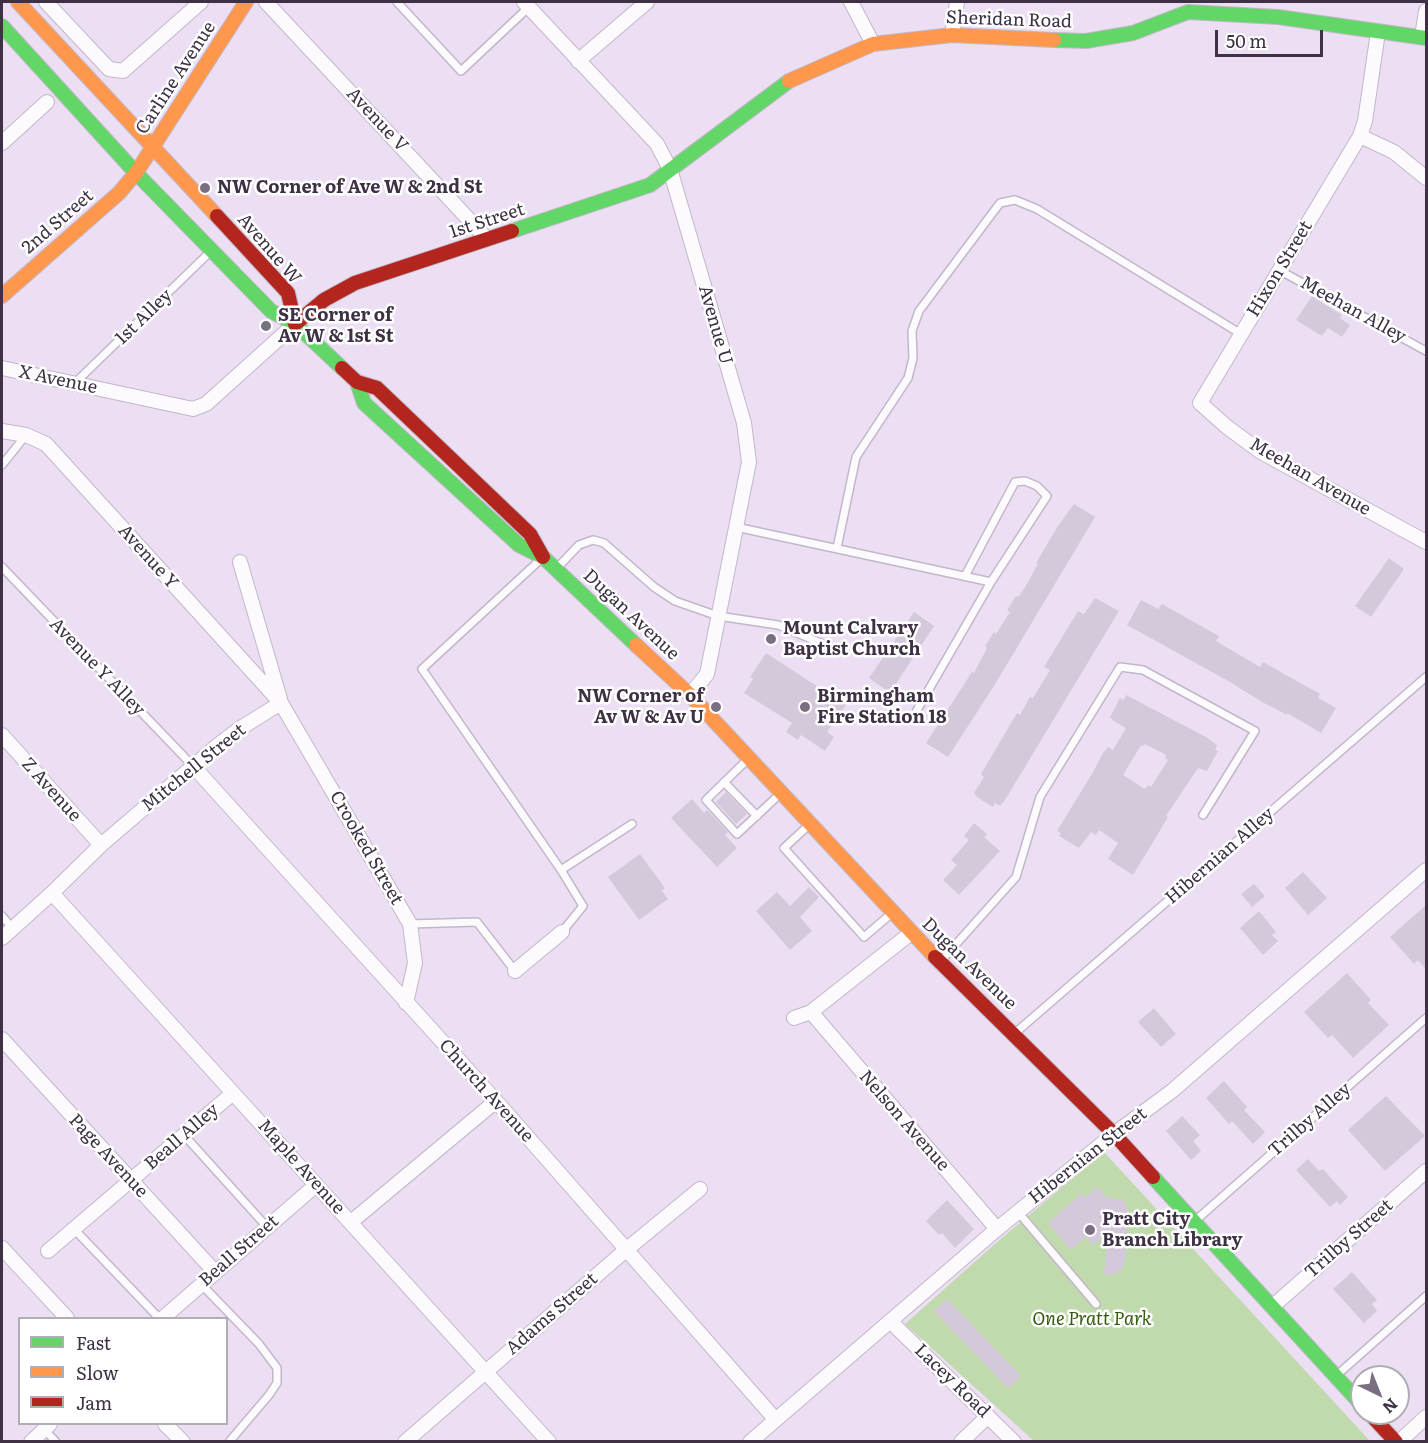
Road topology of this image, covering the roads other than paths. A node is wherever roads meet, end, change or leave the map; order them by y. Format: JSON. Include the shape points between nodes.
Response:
{"nodes":[{"id":1,"x":18,"y":2,"type":"edge"},
{"id":2,"x":46,"y":2,"type":"edge"},
{"id":3,"x":201,"y":2,"type":"edge"},
{"id":4,"x":246,"y":2,"type":"edge"},
{"id":5,"x":266,"y":2,"type":"edge"},
{"id":6,"x":397,"y":2,"type":"edge"},
{"id":7,"x":646,"y":2,"type":"edge"},
{"id":8,"x":851,"y":2,"type":"edge"},
{"id":9,"x":957,"y":2,"type":"edge"},
{"id":10,"x":1203,"y":2,"type":"edge"},
{"id":11,"x":527,"y":4,"type":"edge"},
{"id":12,"x":1426,"y":11,"type":"edge"},
{"id":13,"x":1188,"y":12,"type":"junction"},
{"id":14,"x":2,"y":26,"type":"edge"},
{"id":15,"x":1378,"y":32,"type":"junction"},
{"id":16,"x":952,"y":34,"type":"junction"},
{"id":17,"x":1424,"y":38,"type":"edge"},
{"id":18,"x":873,"y":44,"type":"junction"},
{"id":19,"x":578,"y":61,"type":"junction"},
{"id":20,"x":47,"y":102,"type":"dead end"},
{"id":21,"x":1360,"y":136,"type":"junction"},
{"id":22,"x":2,"y":143,"type":"edge"},
{"id":23,"x":152,"y":148,"type":"junction"},
{"id":24,"x":670,"y":169,"type":"junction"},
{"id":25,"x":136,"y":173,"type":"junction"},
{"id":26,"x":1426,"y":178,"type":"edge"},
{"id":27,"x":488,"y":239,"type":"junction"},
{"id":28,"x":212,"y":250,"type":"junction"},
{"id":29,"x":1280,"y":270,"type":"junction"},
{"id":30,"x":2,"y":296,"type":"edge"},
{"id":31,"x":295,"y":324,"type":"junction"},
{"id":32,"x":1241,"y":334,"type":"junction"},
{"id":33,"x":1426,"y":351,"type":"edge"},
{"id":34,"x":2,"y":368,"type":"edge"},
{"id":35,"x":79,"y":385,"type":"junction"},
{"id":36,"x":115,"y":393,"type":"joint"},
{"id":37,"x":1200,"y":402,"type":"joint"},
{"id":38,"x":2,"y":431,"type":"edge"},
{"id":39,"x":26,"y":435,"type":"junction"},
{"id":40,"x":2,"y":465,"type":"edge"},
{"id":41,"x":736,"y":526,"type":"junction"},
{"id":42,"x":1426,"y":542,"type":"edge"},
{"id":43,"x":837,"y":548,"type":"junction"},
{"id":44,"x":543,"y":557,"type":"junction"},
{"id":45,"x":240,"y":562,"type":"dead end"},
{"id":46,"x":2,"y":567,"type":"edge"},
{"id":47,"x":556,"y":569,"type":"junction"},
{"id":48,"x":965,"y":576,"type":"junction"},
{"id":49,"x":991,"y":582,"type":"junction"},
{"id":50,"x":718,"y":616,"type":"junction"},
{"id":51,"x":828,"y":646,"type":"dead end"},
{"id":52,"x":1426,"y":677,"type":"edge"},
{"id":53,"x":690,"y":696,"type":"junction"},
{"id":54,"x":281,"y":704,"type":"junction"},
{"id":55,"x":917,"y":710,"type":"dead end"},
{"id":56,"x":2,"y":735,"type":"edge"},
{"id":57,"x":748,"y":759,"type":"junction"},
{"id":58,"x":193,"y":766,"type":"junction"},
{"id":59,"x":724,"y":782,"type":"junction"},
{"id":60,"x":780,"y":793,"type":"junction"},
{"id":61,"x":1203,"y":815,"type":"dead end"},
{"id":62,"x":756,"y":816,"type":"junction"},
{"id":63,"x":632,"y":824,"type":"dead end"},
{"id":64,"x":810,"y":824,"type":"junction"},
{"id":65,"x":101,"y":845,"type":"junction"},
{"id":66,"x":561,"y":870,"type":"junction"},
{"id":67,"x":1426,"y":870,"type":"edge"},
{"id":68,"x":52,"y":893,"type":"junction"},
{"id":69,"x":892,"y":913,"type":"junction"},
{"id":70,"x":2,"y":916,"type":"edge"},
{"id":71,"x":410,"y":924,"type":"junction"},
{"id":72,"x":13,"y":929,"type":"junction"},
{"id":73,"x":562,"y":932,"type":"joint"},
{"id":74,"x":911,"y":933,"type":"junction"},
{"id":75,"x":2,"y":938,"type":"edge"},
{"id":76,"x":941,"y":961,"type":"junction"},
{"id":77,"x":515,"y":971,"type":"joint"},
{"id":78,"x":406,"y":1003,"type":"junction"},
{"id":79,"x":811,"y":1012,"type":"junction"},
{"id":80,"x":794,"y":1018,"type":"dead end"},
{"id":81,"x":1426,"y":1018,"type":"edge"},
{"id":82,"x":1014,"y":1034,"type":"junction"},
{"id":83,"x":2,"y":1040,"type":"edge"},
{"id":84,"x":233,"y":1093,"type":"junction"},
{"id":85,"x":496,"y":1101,"type":"junction"},
{"id":86,"x":1114,"y":1134,"type":"junction"},
{"id":87,"x":184,"y":1135,"type":"junction"},
{"id":88,"x":1426,"y":1171,"type":"edge"},
{"id":89,"x":131,"y":1180,"type":"junction"},
{"id":90,"x":316,"y":1185,"type":"junction"},
{"id":91,"x":700,"y":1189,"type":"dead end"},
{"id":92,"x":1018,"y":1212,"type":"junction"},
{"id":93,"x":351,"y":1222,"type":"junction"},
{"id":94,"x":1194,"y":1222,"type":"junction"},
{"id":95,"x":267,"y":1227,"type":"junction"},
{"id":96,"x":74,"y":1228,"type":"junction"},
{"id":97,"x":997,"y":1229,"type":"junction"},
{"id":98,"x":2,"y":1248,"type":"edge"},
{"id":99,"x":627,"y":1250,"type":"junction"},
{"id":100,"x":48,"y":1251,"type":"dead end"},
{"id":101,"x":215,"y":1272,"type":"junction"},
{"id":102,"x":201,"y":1284,"type":"junction"},
{"id":103,"x":1426,"y":1296,"type":"edge"},
{"id":104,"x":1096,"y":1304,"type":"dead end"},
{"id":105,"x":1272,"y":1307,"type":"junction"},
{"id":106,"x":66,"y":1317,"type":"edge"},
{"id":107,"x":160,"y":1317,"type":"edge"},
{"id":108,"x":162,"y":1317,"type":"edge"},
{"id":109,"x":890,"y":1321,"type":"junction"},
{"id":110,"x":486,"y":1371,"type":"junction"},
{"id":111,"x":1335,"y":1376,"type":"junction"},
{"id":112,"x":1350,"y":1392,"type":"edge"},
{"id":113,"x":988,"y":1416,"type":"junction"},
{"id":114,"x":1426,"y":1417,"type":"edge"},
{"id":115,"x":775,"y":1419,"type":"junction"},
{"id":116,"x":166,"y":1425,"type":"edge"},
{"id":117,"x":1381,"y":1425,"type":"edge"},
{"id":118,"x":47,"y":1426,"type":"edge"},
{"id":119,"x":31,"y":1442,"type":"edge"},
{"id":120,"x":56,"y":1442,"type":"edge"},
{"id":121,"x":183,"y":1442,"type":"edge"},
{"id":122,"x":229,"y":1442,"type":"edge"},
{"id":123,"x":405,"y":1442,"type":"edge"},
{"id":124,"x":549,"y":1442,"type":"edge"},
{"id":125,"x":750,"y":1442,"type":"edge"},
{"id":126,"x":960,"y":1442,"type":"edge"},
{"id":127,"x":1014,"y":1442,"type":"edge"},
{"id":128,"x":1397,"y":1442,"type":"edge"}],
"edges":[{"from":1,"to":23,"type":"main road","name":"Avenue W"},
{"from":2,"to":3,"type":"street","via":[[109,69],[123,71]]},
{"from":4,"to":23,"type":"main road","name":"Carline Avenue"},
{"from":5,"to":27,"type":"street","name":"Avenue V"},
{"from":6,"to":11,"type":"lane","via":[[460,71]]},
{"from":7,"to":19,"type":"street"},
{"from":8,"to":18,"type":"street"},
{"from":9,"to":16,"type":"street"},
{"from":10,"to":13,"type":"main road"},
{"from":11,"to":19,"type":"street","name":"Avenue U"},
{"from":12,"to":17,"type":"street"},
{"from":13,"to":15,"type":"main road","name":"Sheridan Road","via":[[1278,17]]},
{"from":13,"to":16,"type":"main road","name":"Sheridan Road","via":[[1133,33],[1086,40]]},
{"from":14,"to":25,"type":"main road"},
{"from":15,"to":17,"type":"main road","name":"Sheridan Road"},
{"from":15,"to":21,"type":"street","name":"Hixon Street"},
{"from":16,"to":18,"type":"main road","name":"Sheridan Road"},
{"from":18,"to":24,"type":"main road","name":"1st Street","via":[[793,78]]},
{"from":19,"to":24,"type":"street","name":"Avenue U","via":[[657,144]]},
{"from":20,"to":22,"type":"street"},
{"from":21,"to":26,"type":"street","via":[[1394,152]]},
{"from":21,"to":29,"type":"street","name":"Hixon Street"},
{"from":23,"to":25,"type":"main road","name":"Carline Avenue"},
{"from":23,"to":31,"type":"main road","name":"Avenue W","via":[[288,293]]},
{"from":24,"to":27,"type":"main road","name":"1st Street","via":[[650,185]]},
{"from":24,"to":41,"type":"street","name":"Avenue U","via":[[744,423],[749,462]]},
{"from":25,"to":28,"type":"main road"},
{"from":25,"to":30,"type":"main road","name":"2nd Street","via":[[113,199]]},
{"from":27,"to":31,"type":"main road","name":"1st Street","via":[[355,283],[324,300]]},
{"from":28,"to":31,"type":"main road","via":[[271,311]]},
{"from":28,"to":35,"type":"lane","name":"1st Alley","via":[[80,379]]},
{"from":29,"to":32,"type":"street","name":"Hixon Street"},
{"from":29,"to":33,"type":"lane","name":"Meehan Alley"},
{"from":31,"to":36,"type":"street","name":"1st Street","via":[[206,404],[193,409]]},
{"from":31,"to":44,"type":"main road","name":"Dugan Avenue","via":[[357,382],[377,388],[530,534]]},
{"from":32,"to":37,"type":"street","name":"Hixon Street"},
{"from":32,"to":43,"type":"lane","via":[[1037,209],[1015,200],[1000,203],[919,311],[912,331],[913,358],[908,378],[856,457]]},
{"from":34,"to":35,"type":"street","name":"X Avenue"},
{"from":35,"to":36,"type":"street","name":"X Avenue"},
{"from":37,"to":42,"type":"street","name":"Meehan Avenue","via":[[1261,452]]},
{"from":38,"to":39,"type":"street","name":"Avenue Y"},
{"from":39,"to":40,"type":"lane"},
{"from":39,"to":54,"type":"street","name":"Avenue Y","via":[[46,444]]},
{"from":41,"to":43,"type":"lane"},
{"from":41,"to":50,"type":"street","name":"Avenue U"},
{"from":43,"to":48,"type":"lane"},
{"from":44,"to":47,"type":"main road","name":"Dugan Avenue"},
{"from":44,"to":66,"type":"lane","via":[[422,669]]},
{"from":45,"to":54,"type":"street"},
{"from":46,"to":58,"type":"lane","name":"Avenue Y Alley"},
{"from":47,"to":50,"type":"lane","via":[[579,545],[593,540],[604,543],[675,601]]},
{"from":47,"to":53,"type":"main road","name":"Dugan Avenue"},
{"from":48,"to":49,"type":"lane"},
{"from":48,"to":49,"type":"lane","via":[[1015,482],[1025,481],[1047,496]]},
{"from":49,"to":55,"type":"lane"},
{"from":50,"to":51,"type":"lane","via":[[778,625]]},
{"from":50,"to":53,"type":"street","name":"Avenue U","via":[[707,674]]},
{"from":52,"to":82,"type":"lane","name":"Hibernian Alley"},
{"from":53,"to":57,"type":"main road","name":"Dugan Avenue"},
{"from":54,"to":58,"type":"street","name":"Mitchell Street","via":[[239,729]]},
{"from":54,"to":71,"type":"street","name":"Crooked Street"},
{"from":56,"to":65,"type":"street","name":"Z Avenue"},
{"from":57,"to":59,"type":"lane"},
{"from":57,"to":60,"type":"main road","name":"Dugan Avenue"},
{"from":58,"to":65,"type":"street","name":"Mitchell Street"},
{"from":58,"to":78,"type":"street","name":"Church Avenue"},
{"from":59,"to":62,"type":"lane"},
{"from":59,"to":62,"type":"lane","via":[[706,800],[737,834]]},
{"from":60,"to":62,"type":"lane"},
{"from":60,"to":64,"type":"main road","name":"Dugan Avenue"},
{"from":61,"to":76,"type":"lane","via":[[1255,731],[1143,670],[1120,667],[1040,797],[1016,877]]},
{"from":63,"to":66,"type":"lane"},
{"from":64,"to":69,"type":"main road","name":"Dugan Avenue"},
{"from":64,"to":69,"type":"lane","via":[[784,848],[864,938]]},
{"from":65,"to":68,"type":"street","name":"Mitchell Street"},
{"from":66,"to":73,"type":"lane","via":[[583,906]]},
{"from":67,"to":86,"type":"street","name":"Hibernian Street","via":[[1172,1091]]},
{"from":68,"to":72,"type":"street","name":"Mitchell Street"},
{"from":68,"to":84,"type":"street","name":"Maple Avenue"},
{"from":69,"to":74,"type":"main road","name":"Dugan Avenue"},
{"from":70,"to":72,"type":"lane"},
{"from":71,"to":77,"type":"lane","via":[[477,922]]},
{"from":71,"to":78,"type":"street","name":"Crooked Street","via":[[415,963]]},
{"from":72,"to":75,"type":"street","name":"Mitchell Street"},
{"from":73,"to":77,"type":"street"},
{"from":74,"to":76,"type":"main road","name":"Dugan Avenue"},
{"from":74,"to":79,"type":"street"},
{"from":76,"to":82,"type":"main road","name":"Dugan Avenue"},
{"from":78,"to":85,"type":"street","name":"Church Avenue"},
{"from":79,"to":80,"type":"street"},
{"from":79,"to":97,"type":"street","name":"Nelson Avenue"},
{"from":81,"to":94,"type":"lane","name":"Trilby Alley"},
{"from":82,"to":86,"type":"main road","name":"Dugan Avenue"},
{"from":83,"to":89,"type":"street","name":"Page Avenue"},
{"from":84,"to":87,"type":"street","name":"Beall Alley"},
{"from":84,"to":90,"type":"street","name":"Maple Avenue"},
{"from":85,"to":93,"type":"street"},
{"from":85,"to":99,"type":"street","name":"Church Avenue"},
{"from":86,"to":92,"type":"street","name":"Hibernian Street"},
{"from":86,"to":94,"type":"main road","name":"Dugan Avenue"},
{"from":87,"to":89,"type":"street","name":"Beall Alley"},
{"from":87,"to":95,"type":"lane"},
{"from":88,"to":105,"type":"street","name":"Trilby Street"},
{"from":89,"to":96,"type":"street","name":"Beall Alley"},
{"from":89,"to":101,"type":"street","name":"Page Avenue"},
{"from":90,"to":93,"type":"street","name":"Maple Avenue"},
{"from":90,"to":95,"type":"street","name":"Beall Street"},
{"from":91,"to":99,"type":"street","name":"Adams Street"},
{"from":92,"to":97,"type":"street","name":"Hibernian Street"},
{"from":92,"to":104,"type":"lane"},
{"from":93,"to":110,"type":"street","name":"Maple Avenue"},
{"from":94,"to":105,"type":"main road","name":"Dugan Avenue"},
{"from":95,"to":101,"type":"street","name":"Beall Street"},
{"from":96,"to":100,"type":"street","name":"Beall Alley"},
{"from":96,"to":107,"type":"lane"},
{"from":97,"to":109,"type":"street","name":"Hibernian Street"},
{"from":98,"to":106,"type":"street"},
{"from":99,"to":110,"type":"street","name":"Adams Street"},
{"from":99,"to":115,"type":"street","name":"Church Avenue"},
{"from":101,"to":102,"type":"street","name":"Beall Street"},
{"from":102,"to":108,"type":"street","name":"Beall Street"},
{"from":102,"to":122,"type":"lane","via":[[277,1368],[277,1383]]},
{"from":103,"to":111,"type":"lane"},
{"from":105,"to":111,"type":"main road","name":"Dugan Avenue"},
{"from":109,"to":113,"type":"street","name":"Lacey Road"},
{"from":109,"to":115,"type":"street","name":"Hibernian Street"},
{"from":110,"to":123,"type":"street","name":"Adams Street"},
{"from":110,"to":124,"type":"street","name":"Maple Avenue"},
{"from":111,"to":112,"type":"main road","name":"Dugan Avenue"},
{"from":113,"to":126,"type":"street"},
{"from":113,"to":127,"type":"street","name":"Lacey Road"},
{"from":114,"to":128,"type":"street"},
{"from":115,"to":125,"type":"street","name":"Hibernian Street"},
{"from":116,"to":121,"type":"street"},
{"from":117,"to":128,"type":"main road"},
{"from":118,"to":119,"type":"street"},
{"from":118,"to":120,"type":"lane"}]}
